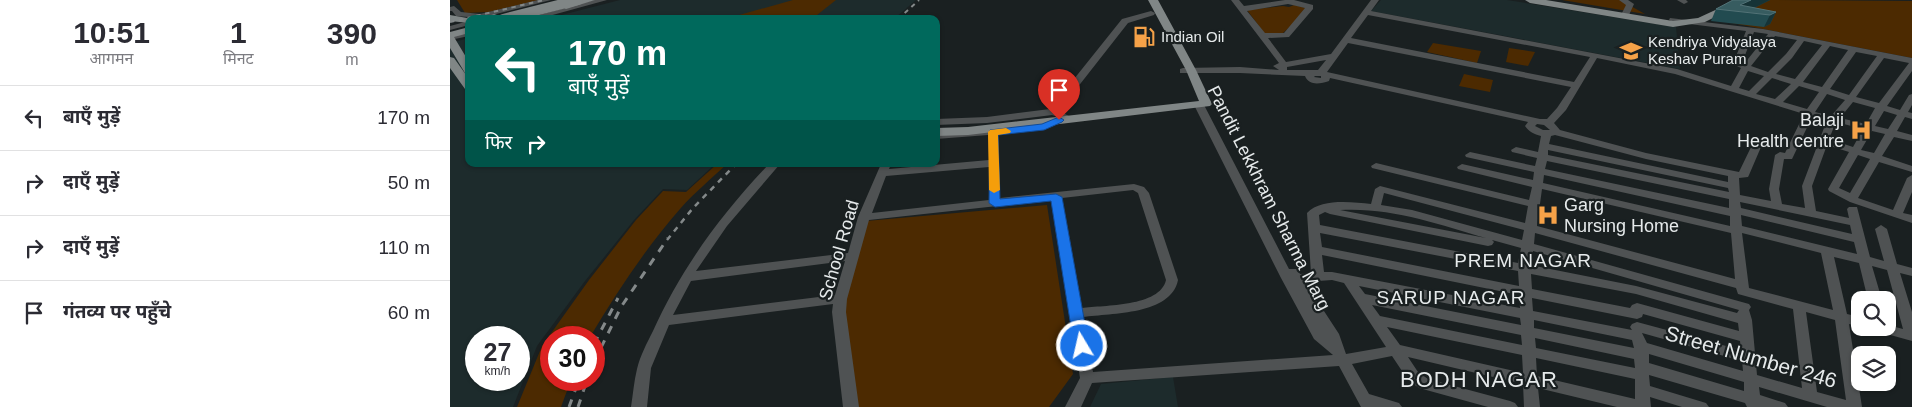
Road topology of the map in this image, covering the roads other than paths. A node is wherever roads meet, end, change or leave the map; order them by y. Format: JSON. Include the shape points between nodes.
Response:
{"nodes":[{"id":1,"x":546,"y":0,"type":"edge"},
{"id":2,"x":565,"y":0,"type":"edge"},
{"id":3,"x":578,"y":0,"type":"edge"},
{"id":4,"x":590,"y":0,"type":"edge"},
{"id":5,"x":603,"y":0,"type":"edge"},
{"id":6,"x":1145,"y":0,"type":"edge"},
{"id":7,"x":1153,"y":0,"type":"edge"},
{"id":8,"x":1235,"y":0,"type":"edge"},
{"id":9,"x":1375,"y":0,"type":"edge"},
{"id":10,"x":1530,"y":0,"type":"edge"},
{"id":11,"x":1548,"y":0,"type":"edge"},
{"id":12,"x":1624,"y":0,"type":"edge"},
{"id":13,"x":1725,"y":0,"type":"edge"},
{"id":14,"x":1744,"y":0,"type":"edge"},
{"id":15,"x":1289,"y":1,"type":"edge"},
{"id":16,"x":450,"y":9,"type":"edge"},
{"id":17,"x":1242,"y":9,"type":"junction"},
{"id":18,"x":1366,"y":12,"type":"junction"},
{"id":19,"x":1151,"y":13,"type":"junction"},
{"id":20,"x":1626,"y":13,"type":"junction"},
{"id":21,"x":469,"y":15,"type":"edge"},
{"id":22,"x":484,"y":15,"type":"edge"},
{"id":23,"x":507,"y":15,"type":"edge"},
{"id":24,"x":517,"y":15,"type":"edge"},
{"id":25,"x":519,"y":15,"type":"edge"},
{"id":26,"x":544,"y":15,"type":"edge"},
{"id":27,"x":450,"y":18,"type":"edge"},
{"id":28,"x":1672,"y":20,"type":"junction"},
{"id":29,"x":465,"y":21,"type":"edge"},
{"id":30,"x":465,"y":23,"type":"edge"},
{"id":31,"x":1695,"y":23,"type":"junction"},
{"id":32,"x":450,"y":28,"type":"edge"},
{"id":33,"x":1751,"y":30,"type":"junction"},
{"id":34,"x":465,"y":33,"type":"edge"},
{"id":35,"x":465,"y":33,"type":"edge"},
{"id":36,"x":1773,"y":33,"type":"junction"},
{"id":37,"x":1262,"y":36,"type":"junction"},
{"id":38,"x":451,"y":38,"type":"edge"},
{"id":39,"x":1802,"y":38,"type":"junction"},
{"id":40,"x":1346,"y":40,"type":"junction"},
{"id":41,"x":1828,"y":43,"type":"junction"},
{"id":42,"x":1854,"y":48,"type":"junction"},
{"id":43,"x":1595,"y":55,"type":"junction"},
{"id":44,"x":1882,"y":55,"type":"junction"},
{"id":45,"x":1334,"y":56,"type":"junction"},
{"id":46,"x":450,"y":60,"type":"edge"},
{"id":47,"x":1912,"y":61,"type":"edge"},
{"id":48,"x":465,"y":64,"type":"edge"},
{"id":49,"x":1912,"y":65,"type":"edge"},
{"id":50,"x":1746,"y":67,"type":"junction"},
{"id":51,"x":1283,"y":68,"type":"junction"},
{"id":52,"x":1188,"y":72,"type":"junction"},
{"id":53,"x":1770,"y":75,"type":"junction"},
{"id":54,"x":1310,"y":76,"type":"junction"},
{"id":55,"x":1323,"y":77,"type":"junction"},
{"id":56,"x":465,"y":82,"type":"edge"},
{"id":57,"x":1797,"y":83,"type":"junction"},
{"id":58,"x":1575,"y":85,"type":"junction"},
{"id":59,"x":1734,"y":89,"type":"junction"},
{"id":60,"x":1825,"y":90,"type":"junction"},
{"id":61,"x":1751,"y":94,"type":"junction"},
{"id":62,"x":1912,"y":97,"type":"edge"},
{"id":63,"x":1851,"y":98,"type":"junction"},
{"id":64,"x":1202,"y":102,"type":"junction"},
{"id":65,"x":1777,"y":103,"type":"junction"},
{"id":66,"x":1881,"y":107,"type":"junction"},
{"id":67,"x":1809,"y":113,"type":"junction"},
{"id":68,"x":1907,"y":114,"type":"edge"},
{"id":69,"x":1059,"y":116,"type":"junction"},
{"id":70,"x":1834,"y":119,"type":"junction"},
{"id":71,"x":940,"y":122,"type":"edge"},
{"id":72,"x":940,"y":128,"type":"edge"},
{"id":73,"x":1869,"y":128,"type":"junction"},
{"id":74,"x":1550,"y":129,"type":"junction"},
{"id":75,"x":940,"y":131,"type":"edge"},
{"id":76,"x":993,"y":132,"type":"junction"},
{"id":77,"x":1890,"y":132,"type":"junction"},
{"id":78,"x":940,"y":136,"type":"edge"},
{"id":79,"x":1912,"y":138,"type":"edge"},
{"id":80,"x":1824,"y":141,"type":"junction"},
{"id":81,"x":1756,"y":147,"type":"dead end"},
{"id":82,"x":1516,"y":150,"type":"dead end"},
{"id":83,"x":1856,"y":151,"type":"junction"},
{"id":84,"x":1544,"y":153,"type":"junction"},
{"id":85,"x":1470,"y":155,"type":"dead end"},
{"id":86,"x":1876,"y":158,"type":"junction"},
{"id":87,"x":994,"y":163,"type":"junction"},
{"id":88,"x":940,"y":165,"type":"edge"},
{"id":89,"x":1376,"y":166,"type":"dead end"},
{"id":90,"x":772,"y":167,"type":"edge"},
{"id":91,"x":906,"y":167,"type":"edge"},
{"id":92,"x":884,"y":168,"type":"edge"},
{"id":93,"x":1462,"y":168,"type":"dead end"},
{"id":94,"x":1912,"y":169,"type":"edge"},
{"id":95,"x":1542,"y":170,"type":"junction"},
{"id":96,"x":1912,"y":178,"type":"edge"},
{"id":97,"x":1538,"y":185,"type":"junction"},
{"id":98,"x":1056,"y":197,"type":"junction"},
{"id":99,"x":1734,"y":197,"type":"junction"},
{"id":100,"x":995,"y":203,"type":"junction"},
{"id":101,"x":1534,"y":204,"type":"junction"},
{"id":102,"x":1853,"y":204,"type":"junction"},
{"id":103,"x":1777,"y":206,"type":"junction"},
{"id":104,"x":1376,"y":208,"type":"junction"},
{"id":105,"x":1318,"y":209,"type":"junction"},
{"id":106,"x":1811,"y":213,"type":"junction"},
{"id":107,"x":864,"y":216,"type":"junction"},
{"id":108,"x":1906,"y":217,"type":"edge"},
{"id":109,"x":1855,"y":223,"type":"junction"},
{"id":110,"x":1315,"y":228,"type":"junction"},
{"id":111,"x":1530,"y":228,"type":"junction"},
{"id":112,"x":1736,"y":229,"type":"junction"},
{"id":113,"x":1881,"y":229,"type":"dead end"},
{"id":114,"x":1912,"y":231,"type":"edge"},
{"id":115,"x":1859,"y":239,"type":"junction"},
{"id":116,"x":1527,"y":246,"type":"junction"},
{"id":117,"x":1316,"y":250,"type":"junction"},
{"id":118,"x":1827,"y":251,"type":"junction"},
{"id":119,"x":852,"y":256,"type":"junction"},
{"id":120,"x":1865,"y":260,"type":"junction"},
{"id":121,"x":1893,"y":267,"type":"junction"},
{"id":122,"x":1524,"y":268,"type":"junction"},
{"id":123,"x":1912,"y":272,"type":"edge"},
{"id":124,"x":686,"y":277,"type":"junction"},
{"id":125,"x":1318,"y":277,"type":"junction"},
{"id":126,"x":1296,"y":278,"type":"junction"},
{"id":127,"x":1348,"y":279,"type":"junction"},
{"id":128,"x":1742,"y":288,"type":"junction"},
{"id":129,"x":1525,"y":290,"type":"junction"},
{"id":130,"x":1636,"y":290,"type":"junction"},
{"id":131,"x":1873,"y":291,"type":"edge"},
{"id":132,"x":1361,"y":298,"type":"junction"},
{"id":133,"x":840,"y":299,"type":"junction"},
{"id":134,"x":1799,"y":306,"type":"junction"},
{"id":135,"x":1076,"y":313,"type":"junction"},
{"id":136,"x":1744,"y":313,"type":"junction"},
{"id":137,"x":1526,"y":314,"type":"junction"},
{"id":138,"x":1842,"y":316,"type":"junction"},
{"id":139,"x":1851,"y":319,"type":"edge"},
{"id":140,"x":1376,"y":320,"type":"junction"},
{"id":141,"x":663,"y":321,"type":"junction"},
{"id":142,"x":1896,"y":331,"type":"edge"},
{"id":143,"x":1527,"y":332,"type":"junction"},
{"id":144,"x":1912,"y":335,"type":"edge"},
{"id":145,"x":1746,"y":338,"type":"junction"},
{"id":146,"x":1640,"y":346,"type":"junction"},
{"id":147,"x":1396,"y":350,"type":"junction"},
{"id":148,"x":1529,"y":352,"type":"junction"},
{"id":149,"x":1339,"y":355,"type":"junction"},
{"id":150,"x":1748,"y":357,"type":"junction"},
{"id":151,"x":1087,"y":378,"type":"junction"},
{"id":152,"x":1750,"y":379,"type":"junction"},
{"id":153,"x":1531,"y":380,"type":"junction"},
{"id":154,"x":1810,"y":396,"type":"junction"},
{"id":155,"x":1366,"y":403,"type":"edge"},
{"id":156,"x":1753,"y":403,"type":"edge"},
{"id":157,"x":638,"y":407,"type":"edge"},
{"id":158,"x":851,"y":407,"type":"edge"},
{"id":159,"x":1074,"y":407,"type":"edge"},
{"id":160,"x":1394,"y":407,"type":"edge"},
{"id":161,"x":1510,"y":407,"type":"edge"},
{"id":162,"x":1532,"y":407,"type":"edge"},
{"id":163,"x":1643,"y":407,"type":"edge"},
{"id":164,"x":1701,"y":407,"type":"edge"},
{"id":165,"x":1780,"y":407,"type":"edge"},
{"id":166,"x":1848,"y":407,"type":"edge"},
{"id":167,"x":1854,"y":407,"type":"edge"}],
"edges":[{"from":1,"to":22,"type":"street"},
{"from":2,"to":24,"type":"street"},
{"from":3,"to":23,"type":"main road","bridge":true},
{"from":4,"to":25,"type":"main road","bridge":true},
{"from":5,"to":26,"type":"street"},
{"from":6,"to":19,"type":"main road","name":"Pandit Lekkhram Sharma Marg"},
{"from":7,"to":52,"type":"main road","name":"Pandit Lekkhram Sharma Marg"},
{"from":8,"to":17,"type":"street"},
{"from":9,"to":18,"type":"street"},
{"from":10,"to":31,"type":"main road","via":[[1673,24]]},
{"from":11,"to":20,"type":"main road"},
{"from":12,"to":20,"type":"street","via":[[1630,4]]},
{"from":13,"to":28,"type":"main road","via":[[1689,18]]},
{"from":14,"to":31,"type":"main road"},
{"from":15,"to":17,"type":"street"},
{"from":15,"to":37,"type":"street","via":[[1310,8],[1286,35]]},
{"from":16,"to":21,"type":"street"},
{"from":17,"to":37,"type":"street"},
{"from":18,"to":40,"type":"street"},
{"from":18,"to":43,"type":"street"},
{"from":19,"to":52,"type":"main road","name":"Pandit Lekkhram Sharma Marg"},
{"from":19,"to":69,"type":"street","via":[[1125,21]]},
{"from":20,"to":28,"type":"main road"},
{"from":27,"to":29,"type":"main road"},
{"from":28,"to":31,"type":"street"},
{"from":30,"to":32,"type":"street"},
{"from":31,"to":33,"type":"street"},
{"from":33,"to":36,"type":"street"},
{"from":33,"to":50,"type":"street","via":[[1738,64]]},
{"from":34,"to":38,"type":"main road"},
{"from":35,"to":38,"type":"main road"},
{"from":36,"to":39,"type":"street"},
{"from":36,"to":50,"type":"street"},
{"from":37,"to":51,"type":"street"},
{"from":38,"to":48,"type":"main road"},
{"from":39,"to":41,"type":"street"},
{"from":39,"to":53,"type":"street"},
{"from":40,"to":45,"type":"street"},
{"from":40,"to":58,"type":"street"},
{"from":41,"to":42,"type":"street"},
{"from":41,"to":57,"type":"street"},
{"from":42,"to":44,"type":"street"},
{"from":42,"to":60,"type":"street"},
{"from":43,"to":58,"type":"street"},
{"from":43,"to":59,"type":"street","via":[[1677,72]]},
{"from":44,"to":47,"type":"street"},
{"from":44,"to":63,"type":"street"},
{"from":45,"to":51,"type":"street"},
{"from":45,"to":55,"type":"street"},
{"from":46,"to":56,"type":"main road"},
{"from":49,"to":66,"type":"street"},
{"from":50,"to":53,"type":"street"},
{"from":50,"to":59,"type":"street"},
{"from":51,"to":52,"type":"street"},
{"from":51,"to":54,"type":"street"},
{"from":52,"to":54,"type":"street"},
{"from":52,"to":64,"type":"main road","name":"Pandit Lekkhram Sharma Marg"},
{"from":53,"to":57,"type":"street"},
{"from":53,"to":61,"type":"street"},
{"from":54,"to":55,"type":"street"},
{"from":55,"to":74,"type":"street"},
{"from":57,"to":60,"type":"street"},
{"from":57,"to":65,"type":"street"},
{"from":58,"to":74,"type":"street"},
{"from":59,"to":61,"type":"street"},
{"from":60,"to":63,"type":"street"},
{"from":60,"to":67,"type":"street"},
{"from":61,"to":65,"type":"street"},
{"from":62,"to":68,"type":"street"},
{"from":63,"to":66,"type":"street"},
{"from":63,"to":70,"type":"street"},
{"from":64,"to":69,"type":"main road"},
{"from":64,"to":126,"type":"street"},
{"from":64,"to":149,"type":"street","name":"Pandit Lekkhram Sharma Marg","via":[[1287,278],[1321,339]]},
{"from":65,"to":67,"type":"street"},
{"from":66,"to":68,"type":"street"},
{"from":66,"to":73,"type":"street"},
{"from":67,"to":70,"type":"street"},
{"from":67,"to":103,"type":"street","via":[[1788,157],[1780,155],[1774,189]]},
{"from":68,"to":77,"type":"street"},
{"from":69,"to":71,"type":"street"},
{"from":69,"to":72,"type":"main road"},
{"from":69,"to":75,"type":"main road"},
{"from":69,"to":76,"type":"street","via":[[1044,127]]},
{"from":70,"to":73,"type":"street"},
{"from":70,"to":80,"type":"street"},
{"from":73,"to":77,"type":"street"},
{"from":73,"to":83,"type":"street"},
{"from":74,"to":84,"type":"street"},
{"from":74,"to":99,"type":"street"},
{"from":76,"to":78,"type":"street"},
{"from":76,"to":87,"type":"street"},
{"from":77,"to":79,"type":"street"},
{"from":77,"to":86,"type":"street"},
{"from":80,"to":83,"type":"street"},
{"from":80,"to":106,"type":"street","via":[[1807,186]]},
{"from":81,"to":99,"type":"street"},
{"from":82,"to":84,"type":"street"},
{"from":83,"to":86,"type":"street"},
{"from":83,"to":102,"type":"street","via":[[1833,189]]},
{"from":84,"to":95,"type":"street"},
{"from":84,"to":99,"type":"street"},
{"from":85,"to":95,"type":"street"},
{"from":86,"to":94,"type":"street"},
{"from":86,"to":102,"type":"street"},
{"from":87,"to":88,"type":"street"},
{"from":87,"to":100,"type":"street"},
{"from":89,"to":101,"type":"street"},
{"from":90,"to":124,"type":"street","via":[[729,214]]},
{"from":91,"to":92,"type":"street"},
{"from":92,"to":107,"type":"street","name":"School Road"},
{"from":93,"to":97,"type":"street"},
{"from":95,"to":97,"type":"street"},
{"from":95,"to":99,"type":"street"},
{"from":96,"to":108,"type":"street"},
{"from":97,"to":101,"type":"street"},
{"from":97,"to":112,"type":"street"},
{"from":98,"to":100,"type":"street"},
{"from":98,"to":135,"type":"street"},
{"from":98,"to":135,"type":"street","via":[[1134,187],[1140,189],[1172,280],[1169,290],[1152,302]]},
{"from":99,"to":103,"type":"street"},
{"from":99,"to":112,"type":"street"},
{"from":99,"to":115,"type":"street"},
{"from":100,"to":107,"type":"street"},
{"from":101,"to":111,"type":"street"},
{"from":102,"to":108,"type":"street"},
{"from":102,"to":109,"type":"street"},
{"from":103,"to":106,"type":"street"},
{"from":104,"to":105,"type":"street","via":[[1337,206]]},
{"from":104,"to":111,"type":"street","via":[[1380,189]]},
{"from":104,"to":116,"type":"street","via":[[1412,213]]},
{"from":105,"to":110,"type":"street","via":[[1313,213]]},
{"from":105,"to":116,"type":"street"},
{"from":106,"to":109,"type":"street"},
{"from":107,"to":119,"type":"street","name":"School Road"},
{"from":108,"to":114,"type":"street"},
{"from":109,"to":115,"type":"street"},
{"from":110,"to":117,"type":"street"},
{"from":110,"to":122,"type":"street"},
{"from":111,"to":116,"type":"street"},
{"from":111,"to":128,"type":"street"},
{"from":112,"to":118,"type":"street"},
{"from":112,"to":128,"type":"street"},
{"from":113,"to":121,"type":"street"},
{"from":115,"to":120,"type":"street"},
{"from":116,"to":122,"type":"street"},
{"from":116,"to":136,"type":"street"},
{"from":117,"to":125,"type":"street"},
{"from":117,"to":129,"type":"street"},
{"from":118,"to":120,"type":"street"},
{"from":118,"to":138,"type":"street"},
{"from":119,"to":124,"type":"street"},
{"from":119,"to":133,"type":"street","name":"School Road"},
{"from":120,"to":121,"type":"street"},
{"from":120,"to":131,"type":"street"},
{"from":121,"to":123,"type":"street"},
{"from":121,"to":144,"type":"street"},
{"from":122,"to":129,"type":"street"},
{"from":122,"to":130,"type":"street"},
{"from":124,"to":141,"type":"street"},
{"from":125,"to":126,"type":"street"},
{"from":125,"to":127,"type":"street"},
{"from":126,"to":149,"type":"street","via":[[1334,338]]},
{"from":127,"to":132,"type":"street"},
{"from":127,"to":137,"type":"street"},
{"from":128,"to":134,"type":"street"},
{"from":128,"to":136,"type":"street"},
{"from":129,"to":137,"type":"street"},
{"from":129,"to":146,"type":"street"},
{"from":130,"to":136,"type":"street"},
{"from":130,"to":146,"type":"street"},
{"from":132,"to":140,"type":"street"},
{"from":132,"to":143,"type":"street"},
{"from":133,"to":141,"type":"street"},
{"from":133,"to":158,"type":"street","name":"School Road"},
{"from":134,"to":138,"type":"street"},
{"from":134,"to":154,"type":"street"},
{"from":135,"to":151,"type":"street"},
{"from":136,"to":145,"type":"street"},
{"from":137,"to":143,"type":"street"},
{"from":137,"to":146,"type":"street"},
{"from":138,"to":139,"type":"street"},
{"from":138,"to":167,"type":"street"},
{"from":140,"to":147,"type":"street"},
{"from":140,"to":148,"type":"street"},
{"from":141,"to":157,"type":"street","via":[[643,371]]},
{"from":142,"to":144,"type":"street"},
{"from":143,"to":146,"type":"street"},
{"from":143,"to":148,"type":"street"},
{"from":145,"to":146,"type":"street"},
{"from":145,"to":150,"type":"street"},
{"from":146,"to":148,"type":"street"},
{"from":146,"to":150,"type":"street"},
{"from":146,"to":152,"type":"street","name":"Street Number 246"},
{"from":146,"to":156,"type":"street"},
{"from":146,"to":163,"type":"street"},
{"from":146,"to":164,"type":"street"},
{"from":147,"to":149,"type":"street"},
{"from":147,"to":153,"type":"street"},
{"from":147,"to":161,"type":"street","via":[[1413,376],[1424,384]]},
{"from":148,"to":153,"type":"street"},
{"from":149,"to":151,"type":"street"},
{"from":149,"to":155,"type":"street","name":"Pandit Lekkhram Sharma Marg"},
{"from":150,"to":152,"type":"street"},
{"from":151,"to":159,"type":"street"},
{"from":152,"to":154,"type":"street","name":"Street Number 246"},
{"from":152,"to":156,"type":"street"},
{"from":153,"to":162,"type":"street"},
{"from":153,"to":163,"type":"street"},
{"from":154,"to":166,"type":"street","name":"Street Number 246"},
{"from":155,"to":160,"type":"street"},
{"from":156,"to":165,"type":"street"}]}
